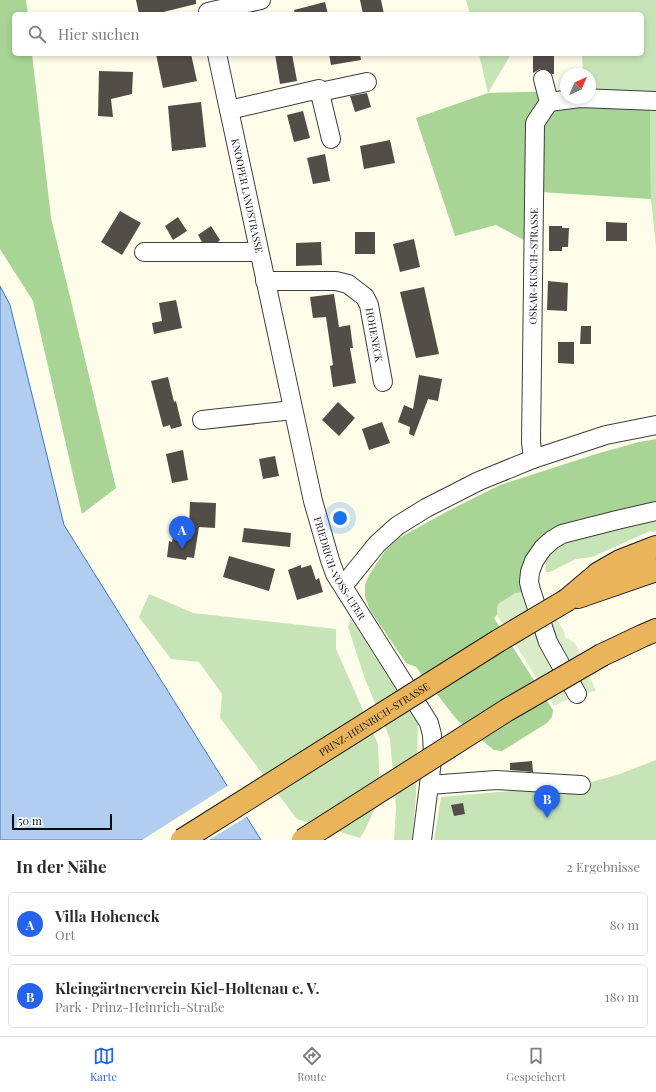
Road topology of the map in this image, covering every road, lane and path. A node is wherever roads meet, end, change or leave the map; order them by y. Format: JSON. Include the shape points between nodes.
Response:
{"nodes":[{"id":1,"x":261,"y":0,"type":"edge"},
{"id":2,"x":208,"y":9,"type":"edge"},
{"id":3,"x":217,"y":56,"type":"edge"},
{"id":4,"x":543,"y":78,"type":"dead end"},
{"id":5,"x":367,"y":82,"type":"dead end"},
{"id":6,"x":320,"y":92,"type":"junction"},
{"id":7,"x":656,"y":101,"type":"edge"},
{"id":8,"x":549,"y":102,"type":"junction"},
{"id":9,"x":229,"y":110,"type":"junction"},
{"id":10,"x":331,"y":139,"type":"dead end"},
{"id":11,"x":144,"y":252,"type":"dead end"},
{"id":12,"x":259,"y":252,"type":"junction"},
{"id":13,"x":265,"y":281,"type":"junction"},
{"id":14,"x":384,"y":382,"type":"dead end"},
{"id":15,"x":293,"y":410,"type":"junction"},
{"id":16,"x":202,"y":420,"type":"dead end"},
{"id":17,"x":656,"y":425,"type":"edge"},
{"id":18,"x":533,"y":459,"type":"junction"},
{"id":19,"x":656,"y":511,"type":"edge"},
{"id":20,"x":656,"y":547,"type":"edge"},
{"id":21,"x":656,"y":570,"type":"edge"},
{"id":22,"x":635,"y":578,"type":"junction"},
{"id":23,"x":656,"y":580,"type":"edge"},
{"id":24,"x":345,"y":588,"type":"junction"},
{"id":25,"x":568,"y":600,"type":"junction"},
{"id":26,"x":656,"y":619,"type":"edge"},
{"id":27,"x":649,"y":633,"type":"edge"},
{"id":28,"x":577,"y":694,"type":"dead end"},
{"id":29,"x":429,"y":785,"type":"junction"},
{"id":30,"x":581,"y":785,"type":"dead end"},
{"id":31,"x":182,"y":840,"type":"edge"},
{"id":32,"x":303,"y":840,"type":"edge"},
{"id":33,"x":422,"y":840,"type":"edge"}],
"edges":[{"from":1,"to":2,"type":"street"},
{"from":3,"to":9,"type":"street","name":"KNOOPER LANDSTRASSE"},
{"from":4,"to":8,"type":"street"},
{"from":5,"to":6,"type":"street"},
{"from":6,"to":9,"type":"street","via":[[319,89]]},
{"from":6,"to":10,"type":"street"},
{"from":7,"to":8,"type":"street","via":[[580,98]]},
{"from":8,"to":18,"type":"street","name":"OSKAR-KUSCH-STRASSE","via":[[535,123],[530,442]]},
{"from":9,"to":12,"type":"street","name":"KNOOPER LANDSTRASSE"},
{"from":11,"to":12,"type":"street"},
{"from":12,"to":13,"type":"street","name":"KNOOPER LANDSTRASSE"},
{"from":13,"to":14,"type":"street","name":"HOHENECK","via":[[336,281],[357,290],[369,305]]},
{"from":13,"to":15,"type":"street","name":"FRIEDRICH-VOSS-UFER"},
{"from":15,"to":16,"type":"street"},
{"from":15,"to":24,"type":"street","name":"FRIEDRICH-VOSS-UFER","via":[[313,501],[330,560],[335,574]]},
{"from":17,"to":18,"type":"street","via":[[606,435]]},
{"from":18,"to":24,"type":"street","via":[[426,508],[397,526],[377,544]]},
{"from":19,"to":28,"type":"street","via":[[562,534],[543,548],[534,560],[529,582],[540,619],[548,642]]},
{"from":20,"to":25,"type":"highway","via":[[620,561],[599,573]]},
{"from":21,"to":22,"type":"highway"},
{"from":22,"to":23,"type":"street"},
{"from":22,"to":25,"type":"highway"},
{"from":24,"to":29,"type":"street","name":"FRIEDRICH-VOSS-UFER","via":[[429,723],[433,753]]},
{"from":25,"to":31,"type":"highway","name":"PRINZ-HEINRICH-STRASSE","bridge":true,"via":[[498,641]]},
{"from":26,"to":27,"type":"street"},
{"from":27,"to":32,"type":"highway","bridge":true,"via":[[602,655],[507,710]]},
{"from":29,"to":30,"type":"street","via":[[496,780]]},
{"from":29,"to":33,"type":"street","name":"FRIEDRICH-VOSS-UFER"}]}
